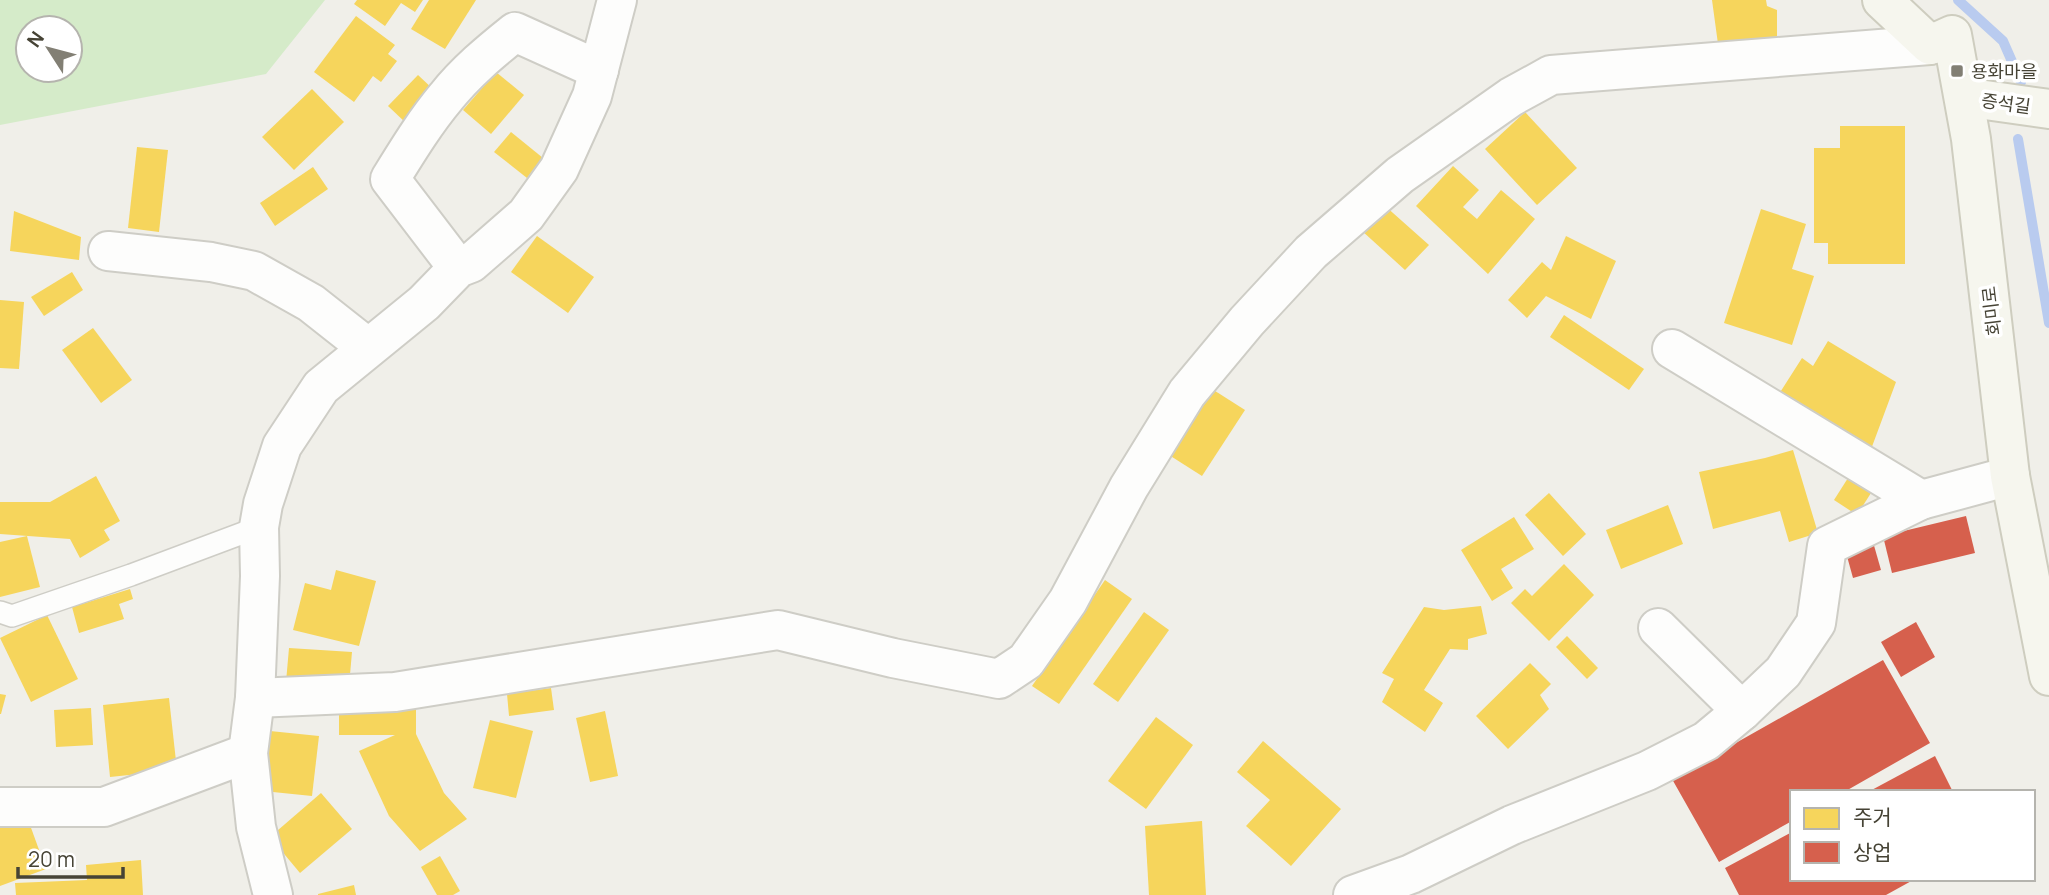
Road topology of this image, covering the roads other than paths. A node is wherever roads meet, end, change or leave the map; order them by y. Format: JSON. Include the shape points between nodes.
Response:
{"nodes":[{"id":1,"x":617,"y":0,"type":"edge"},
{"id":2,"x":1882,"y":0,"type":"edge"},
{"id":3,"x":1930,"y":45,"type":"junction"},
{"id":4,"x":599,"y":71,"type":"junction"},
{"id":5,"x":1964,"y":97,"type":"junction"},
{"id":6,"x":2049,"y":109,"type":"edge"},
{"id":7,"x":108,"y":251,"type":"dead end"},
{"id":8,"x":458,"y":268,"type":"junction"},
{"id":9,"x":368,"y":348,"type":"junction"},
{"id":10,"x":1672,"y":349,"type":"dead end"},
{"id":11,"x":2010,"y":476,"type":"junction"},
{"id":12,"x":1920,"y":500,"type":"junction"},
{"id":13,"x":260,"y":527,"type":"junction"},
{"id":14,"x":0,"y":612,"type":"edge"},
{"id":15,"x":1658,"y":628,"type":"dead end"},
{"id":16,"x":2049,"y":676,"type":"edge"},
{"id":17,"x":255,"y":698,"type":"junction"},
{"id":18,"x":1742,"y":711,"type":"junction"},
{"id":19,"x":248,"y":753,"type":"junction"},
{"id":20,"x":0,"y":807,"type":"edge"},
{"id":21,"x":273,"y":895,"type":"edge"},
{"id":22,"x":1353,"y":895,"type":"edge"}],
"edges":[{"from":1,"to":4,"type":"street"},
{"from":2,"to":3,"type":"street"},
{"from":3,"to":5,"type":"street","name":"회미로","via":[[1952,35]]},
{"from":3,"to":17,"type":"street","via":[[1551,75],[1502,103],[1400,175],[1321,243],[1247,321],[1187,393],[1061,611],[1026,661],[999,679],[778,630],[395,692]]},
{"from":4,"to":8,"type":"street","via":[[559,169],[526,215],[471,263]]},
{"from":4,"to":8,"type":"street","via":[[514,32],[447,95],[414,140],[390,178]]},
{"from":5,"to":6,"type":"street","name":"증석길"},
{"from":5,"to":11,"type":"street","name":"회미로"},
{"from":7,"to":9,"type":"street","via":[[254,271],[311,303]]},
{"from":8,"to":9,"type":"street","via":[[424,303]]},
{"from":9,"to":13,"type":"street","via":[[321,387],[282,446],[262,504]]},
{"from":10,"to":12,"type":"street"},
{"from":11,"to":12,"type":"street"},
{"from":11,"to":16,"type":"street","name":"회미로"},
{"from":12,"to":18,"type":"street","via":[[1827,546],[1816,623],[1783,672]]},
{"from":13,"to":14,"type":"lane","via":[[12,616]]},
{"from":13,"to":17,"type":"street"},
{"from":15,"to":18,"type":"street"},
{"from":17,"to":19,"type":"street"},
{"from":18,"to":22,"type":"street","via":[[1706,741],[1647,771]]},
{"from":19,"to":20,"type":"street","via":[[104,807]]},
{"from":19,"to":21,"type":"street","via":[[256,827]]}]}
